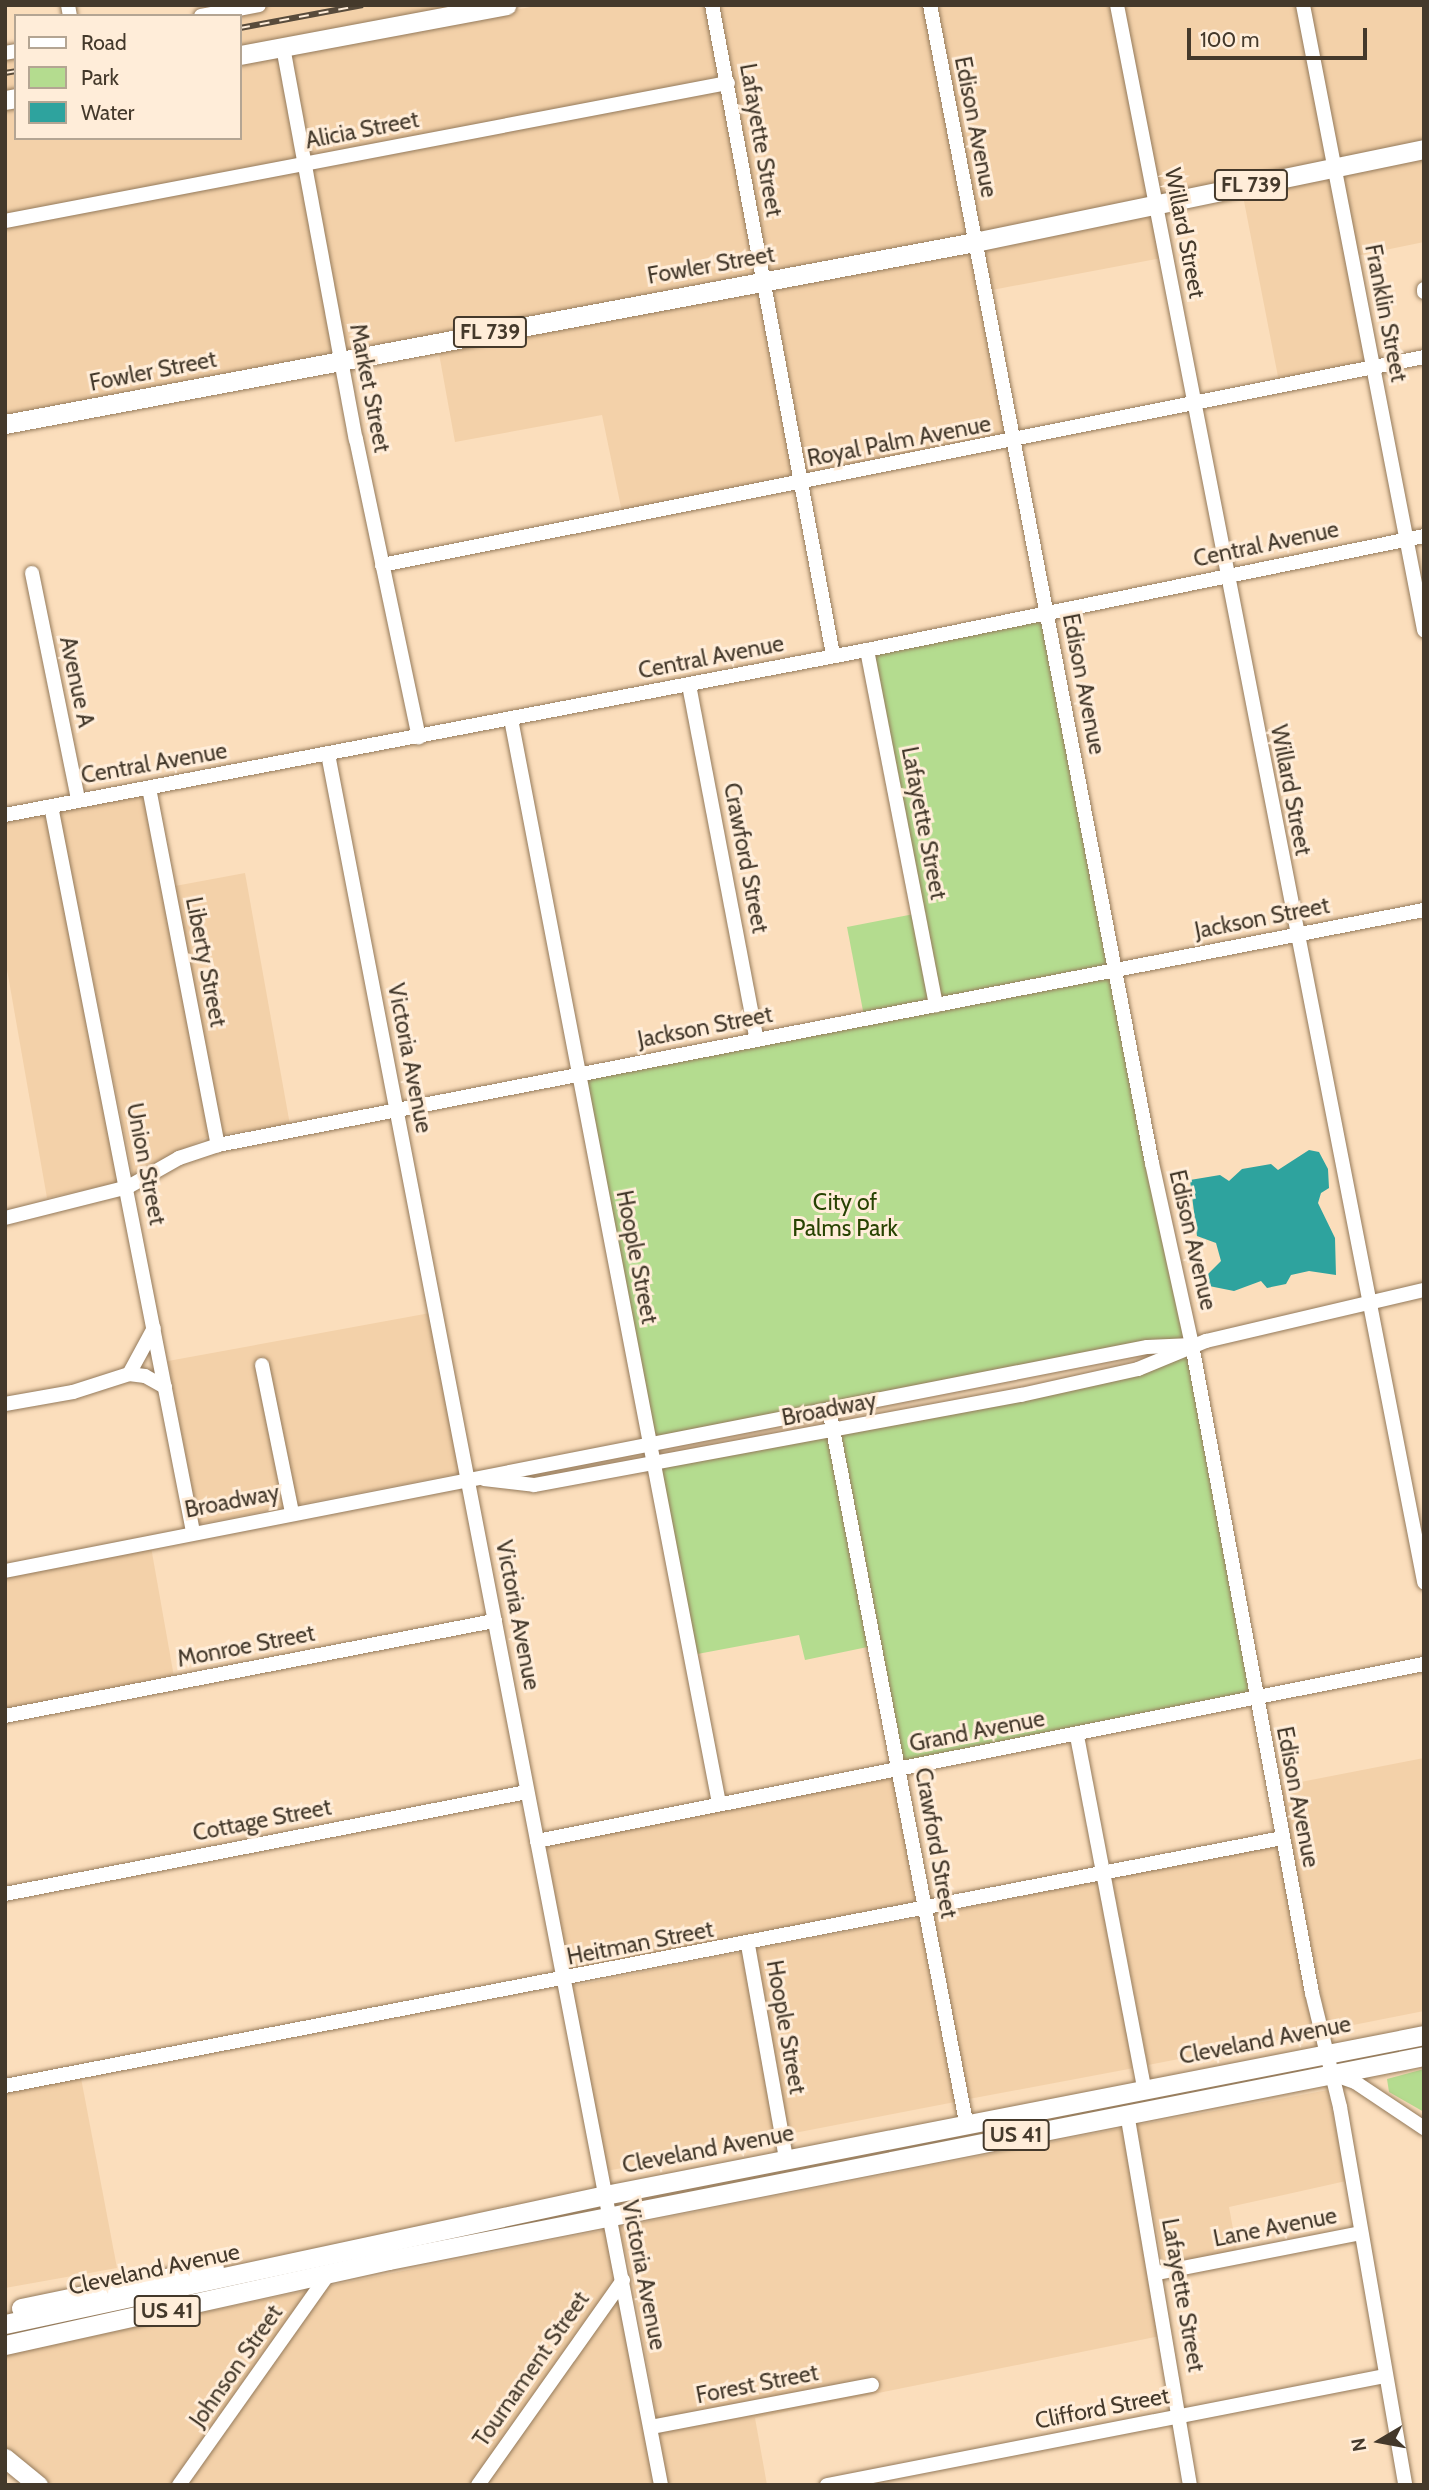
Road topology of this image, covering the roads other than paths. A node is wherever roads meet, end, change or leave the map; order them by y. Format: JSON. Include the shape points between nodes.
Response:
{"nodes":[{"id":1,"x":259,"y":5,"type":"edge"},
{"id":2,"x":506,"y":5,"type":"edge"},
{"id":3,"x":712,"y":5,"type":"edge"},
{"id":4,"x":930,"y":5,"type":"edge"},
{"id":5,"x":1117,"y":5,"type":"edge"},
{"id":6,"x":1303,"y":5,"type":"edge"},
{"id":7,"x":212,"y":14,"type":"edge"},
{"id":8,"x":283,"y":47,"type":"junction"},
{"id":9,"x":242,"y":55,"type":"edge"},
{"id":10,"x":727,"y":83,"type":"junction"},
{"id":11,"x":1424,"y":149,"type":"edge"},
{"id":12,"x":305,"y":165,"type":"junction"},
{"id":13,"x":1334,"y":167,"type":"junction"},
{"id":14,"x":1156,"y":205,"type":"junction"},
{"id":15,"x":5,"y":221,"type":"edge"},
{"id":16,"x":975,"y":242,"type":"junction"},
{"id":17,"x":764,"y":280,"type":"junction"},
{"id":18,"x":1424,"y":357,"type":"edge"},
{"id":19,"x":342,"y":360,"type":"junction"},
{"id":20,"x":1373,"y":368,"type":"junction"},
{"id":21,"x":1195,"y":405,"type":"junction"},
{"id":22,"x":5,"y":424,"type":"edge"},
{"id":23,"x":1014,"y":441,"type":"junction"},
{"id":24,"x":802,"y":483,"type":"junction"},
{"id":25,"x":1424,"y":536,"type":"edge"},
{"id":26,"x":1406,"y":539,"type":"junction"},
{"id":27,"x":382,"y":565,"type":"junction"},
{"id":28,"x":32,"y":573,"type":"dead end"},
{"id":29,"x":1227,"y":576,"type":"junction"},
{"id":30,"x":1048,"y":613,"type":"junction"},
{"id":31,"x":1424,"y":630,"type":"edge"},
{"id":32,"x":867,"y":650,"type":"junction"},
{"id":33,"x":833,"y":655,"type":"junction"},
{"id":34,"x":689,"y":685,"type":"junction"},
{"id":35,"x":511,"y":719,"type":"junction"},
{"id":36,"x":419,"y":737,"type":"junction"},
{"id":37,"x":328,"y":754,"type":"junction"},
{"id":38,"x":149,"y":788,"type":"junction"},
{"id":39,"x":78,"y":800,"type":"junction"},
{"id":40,"x":51,"y":806,"type":"junction"},
{"id":41,"x":5,"y":815,"type":"edge"},
{"id":42,"x":1424,"y":910,"type":"edge"},
{"id":43,"x":1297,"y":935,"type":"junction"},
{"id":44,"x":1116,"y":970,"type":"junction"},
{"id":45,"x":936,"y":1005,"type":"junction"},
{"id":46,"x":757,"y":1040,"type":"junction"},
{"id":47,"x":578,"y":1075,"type":"junction"},
{"id":48,"x":397,"y":1110,"type":"junction"},
{"id":49,"x":218,"y":1145,"type":"junction"},
{"id":50,"x":128,"y":1186,"type":"junction"},
{"id":51,"x":5,"y":1218,"type":"edge"},
{"id":52,"x":1424,"y":1290,"type":"edge"},
{"id":53,"x":1368,"y":1302,"type":"junction"},
{"id":54,"x":154,"y":1328,"type":"junction"},
{"id":55,"x":1192,"y":1345,"type":"junction"},
{"id":56,"x":262,"y":1365,"type":"dead end"},
{"id":57,"x":129,"y":1374,"type":"junction"},
{"id":58,"x":165,"y":1387,"type":"junction"},
{"id":59,"x":5,"y":1404,"type":"edge"},
{"id":60,"x":828,"y":1409,"type":"junction"},
{"id":61,"x":833,"y":1431,"type":"junction"},
{"id":62,"x":650,"y":1445,"type":"junction"},
{"id":63,"x":655,"y":1466,"type":"junction"},
{"id":64,"x":469,"y":1478,"type":"junction"},
{"id":65,"x":292,"y":1513,"type":"junction"},
{"id":66,"x":193,"y":1532,"type":"junction"},
{"id":67,"x":5,"y":1571,"type":"edge"},
{"id":68,"x":1424,"y":1582,"type":"edge"},
{"id":69,"x":495,"y":1620,"type":"junction"},
{"id":70,"x":1424,"y":1664,"type":"edge"},
{"id":71,"x":1255,"y":1699,"type":"junction"},
{"id":72,"x":5,"y":1716,"type":"edge"},
{"id":73,"x":1077,"y":1735,"type":"junction"},
{"id":74,"x":899,"y":1769,"type":"junction"},
{"id":75,"x":527,"y":1792,"type":"junction"},
{"id":76,"x":719,"y":1803,"type":"junction"},
{"id":77,"x":1282,"y":1838,"type":"junction"},
{"id":78,"x":537,"y":1841,"type":"junction"},
{"id":79,"x":1104,"y":1873,"type":"junction"},
{"id":80,"x":5,"y":1894,"type":"edge"},
{"id":81,"x":924,"y":1910,"type":"junction"},
{"id":82,"x":748,"y":1945,"type":"junction"},
{"id":83,"x":563,"y":1981,"type":"junction"},
{"id":84,"x":1424,"y":2035,"type":"edge"},
{"id":85,"x":1424,"y":2056,"type":"edge"},
{"id":86,"x":1326,"y":2063,"type":"junction"},
{"id":87,"x":5,"y":2086,"type":"edge"},
{"id":88,"x":1144,"y":2088,"type":"junction"},
{"id":89,"x":1128,"y":2113,"type":"junction"},
{"id":90,"x":966,"y":2122,"type":"junction"},
{"id":91,"x":1424,"y":2128,"type":"edge"},
{"id":92,"x":922,"y":2154,"type":"junction"},
{"id":93,"x":786,"y":2159,"type":"junction"},
{"id":94,"x":605,"y":2195,"type":"junction"},
{"id":95,"x":609,"y":2216,"type":"junction"},
{"id":96,"x":1361,"y":2233,"type":"junction"},
{"id":97,"x":336,"y":2253,"type":"junction"},
{"id":98,"x":329,"y":2273,"type":"junction"},
{"id":99,"x":1157,"y":2273,"type":"junction"},
{"id":100,"x":623,"y":2280,"type":"junction"},
{"id":101,"x":67,"y":2298,"type":"junction"},
{"id":102,"x":5,"y":2304,"type":"edge"},
{"id":103,"x":6,"y":2320,"type":"edge"},
{"id":104,"x":5,"y":2345,"type":"edge"},
{"id":105,"x":1385,"y":2376,"type":"junction"},
{"id":106,"x":872,"y":2385,"type":"dead end"},
{"id":107,"x":1178,"y":2417,"type":"junction"},
{"id":108,"x":651,"y":2427,"type":"junction"},
{"id":109,"x":5,"y":2458,"type":"edge"},
{"id":110,"x":5,"y":2465,"type":"edge"},
{"id":111,"x":31,"y":2479,"type":"edge"},
{"id":112,"x":179,"y":2485,"type":"edge"},
{"id":113,"x":478,"y":2485,"type":"edge"},
{"id":114,"x":661,"y":2485,"type":"edge"},
{"id":115,"x":827,"y":2485,"type":"edge"},
{"id":116,"x":1191,"y":2485,"type":"edge"},
{"id":117,"x":1405,"y":2485,"type":"edge"}],
"edges":[{"from":1,"to":7,"type":"street"},
{"from":2,"to":8,"type":"main road"},
{"from":3,"to":10,"type":"street","name":"Lafayette Street"},
{"from":4,"to":16,"type":"street","name":"Edison Avenue"},
{"from":5,"to":14,"type":"street","name":"Willard Street"},
{"from":6,"to":13,"type":"street","name":"Franklin Street"},
{"from":8,"to":9,"type":"main road"},
{"from":8,"to":12,"type":"street","name":"Market Street"},
{"from":10,"to":12,"type":"street","name":"Alicia Street"},
{"from":10,"to":17,"type":"street","name":"Lafayette Street"},
{"from":11,"to":13,"type":"main road","name":"Fowler Street","number":"FL 739"},
{"from":12,"to":15,"type":"street","name":"Alicia Street"},
{"from":12,"to":19,"type":"street","name":"Market Street"},
{"from":13,"to":14,"type":"main road","name":"Fowler Street","number":"FL 739"},
{"from":13,"to":20,"type":"street","name":"Franklin Street"},
{"from":14,"to":16,"type":"main road","name":"Fowler Street","number":"FL 739"},
{"from":14,"to":21,"type":"street","name":"Willard Street"},
{"from":16,"to":17,"type":"main road","name":"Fowler Street","number":"FL 739"},
{"from":16,"to":23,"type":"street","name":"Edison Avenue"},
{"from":17,"to":19,"type":"main road","name":"Fowler Street","number":"FL 739"},
{"from":17,"to":24,"type":"street","name":"Lafayette Street"},
{"from":18,"to":20,"type":"street","name":"Royal Palm Avenue"},
{"from":19,"to":22,"type":"main road","name":"Fowler Street","number":"FL 739"},
{"from":19,"to":27,"type":"street","name":"Market Street"},
{"from":20,"to":21,"type":"street","name":"Royal Palm Avenue"},
{"from":20,"to":26,"type":"street","name":"Franklin Street"},
{"from":21,"to":23,"type":"street","name":"Royal Palm Avenue"},
{"from":21,"to":29,"type":"street","name":"Willard Street"},
{"from":23,"to":24,"type":"street","name":"Royal Palm Avenue"},
{"from":23,"to":30,"type":"street","name":"Edison Avenue"},
{"from":24,"to":27,"type":"street","name":"Royal Palm Avenue"},
{"from":24,"to":33,"type":"street","name":"Lafayette Street"},
{"from":25,"to":26,"type":"street","name":"Central Avenue"},
{"from":26,"to":29,"type":"street","name":"Central Avenue"},
{"from":26,"to":31,"type":"street","name":"Franklin Street"},
{"from":27,"to":36,"type":"street","name":"Market Street"},
{"from":28,"to":39,"type":"street","name":"Avenue A"},
{"from":29,"to":30,"type":"street","name":"Central Avenue"},
{"from":29,"to":43,"type":"street","name":"Willard Street"},
{"from":30,"to":32,"type":"street","name":"Central Avenue"},
{"from":30,"to":44,"type":"street","name":"Edison Avenue"},
{"from":32,"to":33,"type":"street","name":"Central Avenue"},
{"from":32,"to":45,"type":"street","name":"Lafayette Street"},
{"from":33,"to":34,"type":"street","name":"Central Avenue"},
{"from":34,"to":35,"type":"street","name":"Central Avenue"},
{"from":34,"to":46,"type":"street","name":"Crawford Street"},
{"from":35,"to":36,"type":"street","name":"Central Avenue"},
{"from":35,"to":47,"type":"street","name":"Hoople Street"},
{"from":36,"to":37,"type":"street","name":"Central Avenue"},
{"from":37,"to":38,"type":"street","name":"Central Avenue"},
{"from":37,"to":48,"type":"street","name":"Victoria Avenue"},
{"from":38,"to":39,"type":"street","name":"Central Avenue"},
{"from":38,"to":49,"type":"street","name":"Liberty Street"},
{"from":39,"to":40,"type":"street","name":"Central Avenue"},
{"from":40,"to":41,"type":"street","name":"Central Avenue"},
{"from":40,"to":50,"type":"street","name":"Union Street"},
{"from":42,"to":43,"type":"street","name":"Jackson Street"},
{"from":43,"to":44,"type":"street","name":"Jackson Street"},
{"from":43,"to":53,"type":"street","name":"Willard Street"},
{"from":44,"to":45,"type":"street","name":"Jackson Street"},
{"from":44,"to":55,"type":"street","name":"Edison Avenue"},
{"from":45,"to":46,"type":"street","name":"Jackson Street"},
{"from":46,"to":47,"type":"street","name":"Jackson Street"},
{"from":47,"to":48,"type":"street","name":"Jackson Street"},
{"from":47,"to":62,"type":"street","name":"Hoople Street"},
{"from":48,"to":49,"type":"street","name":"Jackson Street"},
{"from":48,"to":64,"type":"street","name":"Victoria Avenue"},
{"from":49,"to":50,"type":"street","name":"Jackson Street","via":[[179,1158]]},
{"from":50,"to":51,"type":"street","name":"Jackson Street"},
{"from":50,"to":54,"type":"street","name":"Union Street"},
{"from":52,"to":53,"type":"street","name":"Broadway"},
{"from":53,"to":55,"type":"street","name":"Broadway"},
{"from":53,"to":68,"type":"street","name":"Willard Street"},
{"from":54,"to":57,"type":"street"},
{"from":54,"to":58,"type":"street","name":"Union Street"},
{"from":55,"to":60,"type":"street","name":"Broadway","via":[[1147,1347]]},
{"from":55,"to":61,"type":"street","name":"Broadway","via":[[1138,1368]]},
{"from":55,"to":71,"type":"street","name":"Edison Avenue"},
{"from":56,"to":65,"type":"street"},
{"from":57,"to":58,"type":"street","via":[[145,1376]]},
{"from":57,"to":59,"type":"street","via":[[73,1392]]},
{"from":58,"to":66,"type":"street","name":"Union Street"},
{"from":60,"to":61,"type":"street","name":"Crawford Street"},
{"from":60,"to":62,"type":"street","name":"Broadway"},
{"from":61,"to":63,"type":"street","name":"Broadway"},
{"from":61,"to":74,"type":"street","name":"Crawford Street"},
{"from":62,"to":63,"type":"street","name":"Hoople Street"},
{"from":62,"to":64,"type":"street","name":"Broadway"},
{"from":63,"to":64,"type":"street","name":"Broadway","via":[[534,1485]]},
{"from":63,"to":76,"type":"street","name":"Hoople Street"},
{"from":64,"to":65,"type":"street","name":"Broadway"},
{"from":64,"to":69,"type":"street","name":"Victoria Avenue"},
{"from":65,"to":66,"type":"street","name":"Broadway"},
{"from":66,"to":67,"type":"street","name":"Broadway"},
{"from":69,"to":72,"type":"street","name":"Monroe Street"},
{"from":69,"to":75,"type":"street","name":"Victoria Avenue"},
{"from":70,"to":71,"type":"street","name":"Grand Avenue"},
{"from":71,"to":73,"type":"street","name":"Grand Avenue"},
{"from":71,"to":77,"type":"street","name":"Edison Avenue"},
{"from":73,"to":74,"type":"street","name":"Grand Avenue"},
{"from":73,"to":79,"type":"street"},
{"from":74,"to":76,"type":"street","name":"Grand Avenue"},
{"from":74,"to":81,"type":"street","name":"Crawford Street"},
{"from":75,"to":78,"type":"street","name":"Victoria Avenue"},
{"from":75,"to":80,"type":"street","name":"Cottage Street"},
{"from":76,"to":78,"type":"street","name":"Grand Avenue"},
{"from":77,"to":79,"type":"street","name":"Heitman Street"},
{"from":77,"to":86,"type":"street","name":"Edison Avenue"},
{"from":78,"to":83,"type":"street","name":"Victoria Avenue"},
{"from":79,"to":81,"type":"street","name":"Heitman Street"},
{"from":79,"to":88,"type":"street"},
{"from":81,"to":82,"type":"street","name":"Heitman Street"},
{"from":81,"to":90,"type":"street","name":"Crawford Street"},
{"from":82,"to":83,"type":"street","name":"Heitman Street"},
{"from":82,"to":93,"type":"street","name":"Hoople Street"},
{"from":83,"to":87,"type":"street","name":"Heitman Street"},
{"from":83,"to":94,"type":"street","name":"Victoria Avenue"},
{"from":84,"to":86,"type":"main road","name":"Cleveland Avenue","number":"US 41"},
{"from":85,"to":86,"type":"main road","name":"Cleveland Avenue","number":"US 41"},
{"from":86,"to":88,"type":"main road","name":"Cleveland Avenue","number":"US 41"},
{"from":86,"to":89,"type":"main road","name":"Cleveland Avenue","number":"US 41"},
{"from":86,"to":91,"type":"street"},
{"from":86,"to":96,"type":"street","name":"Edison Avenue","via":[[1339,2107]]},
{"from":88,"to":90,"type":"main road","name":"Cleveland Avenue","number":"US 41"},
{"from":89,"to":92,"type":"main road","name":"Cleveland Avenue","number":"US 41"},
{"from":89,"to":99,"type":"street","name":"Lafayette Street"},
{"from":90,"to":92,"type":"main road"},
{"from":90,"to":93,"type":"main road","name":"Cleveland Avenue","number":"US 41"},
{"from":92,"to":95,"type":"main road","name":"Cleveland Avenue","number":"US 41"},
{"from":93,"to":94,"type":"main road","name":"Cleveland Avenue","number":"US 41"},
{"from":94,"to":95,"type":"street","name":"Victoria Avenue"},
{"from":94,"to":97,"type":"main road","name":"Cleveland Avenue","number":"US 41"},
{"from":95,"to":98,"type":"main road","name":"Cleveland Avenue","number":"US 41"},
{"from":95,"to":100,"type":"street","name":"Victoria Avenue"},
{"from":96,"to":99,"type":"street","name":"Lane Avenue"},
{"from":96,"to":105,"type":"street","name":"Edison Avenue"},
{"from":97,"to":101,"type":"main road","via":[[229,2265]]},
{"from":97,"to":103,"type":"main road","name":"Cleveland Avenue","number":"US 41"},
{"from":98,"to":104,"type":"main road","name":"Cleveland Avenue","number":"US 41"},
{"from":98,"to":112,"type":"street","name":"Johnson Street"},
{"from":99,"to":107,"type":"street","name":"Lafayette Street"},
{"from":100,"to":108,"type":"street","name":"Victoria Avenue"},
{"from":100,"to":113,"type":"street","name":"Tournament Street"},
{"from":101,"to":102,"type":"main road"},
{"from":101,"to":103,"type":"main road"},
{"from":105,"to":107,"type":"street","name":"Clifford Street"},
{"from":105,"to":117,"type":"street","name":"Edison Avenue"},
{"from":106,"to":108,"type":"street","name":"Forest Street"},
{"from":107,"to":115,"type":"street","name":"Clifford Street"},
{"from":107,"to":116,"type":"street","name":"Lafayette Street"},
{"from":108,"to":114,"type":"street","name":"Victoria Avenue"},
{"from":109,"to":111,"type":"main road"},
{"from":110,"to":111,"type":"main road"}]}
